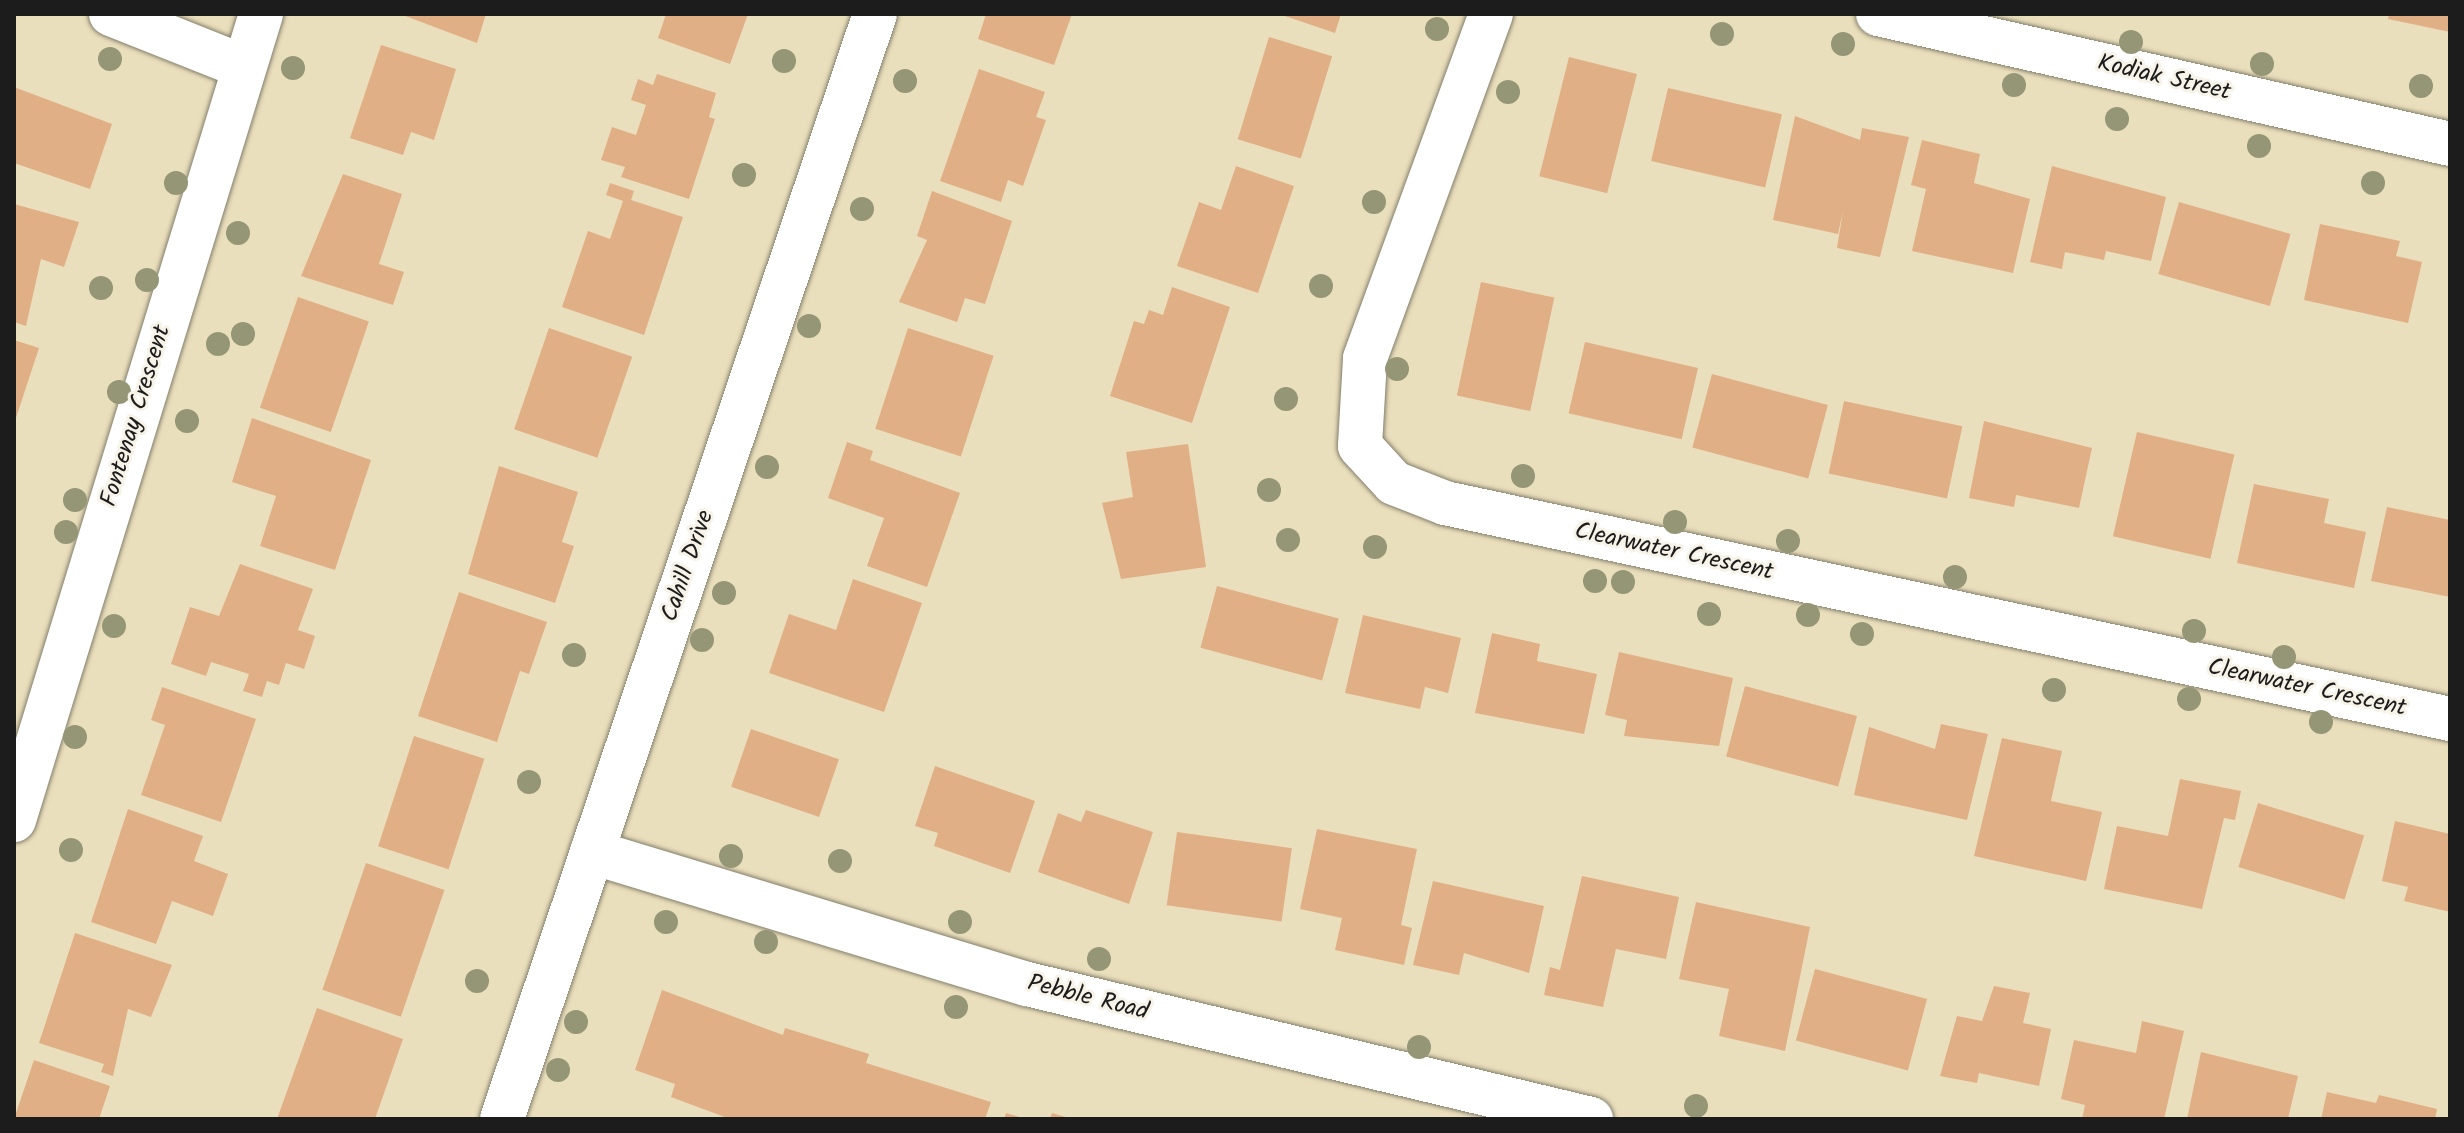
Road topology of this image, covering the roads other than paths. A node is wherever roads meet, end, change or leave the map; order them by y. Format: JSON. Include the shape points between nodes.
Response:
{"nodes":[{"id":1,"x":111,"y":14,"type":"edge"},
{"id":2,"x":261,"y":14,"type":"edge"},
{"id":3,"x":875,"y":14,"type":"edge"},
{"id":4,"x":1491,"y":14,"type":"edge"},
{"id":5,"x":1878,"y":14,"type":"edge"},
{"id":6,"x":242,"y":66,"type":"junction"},
{"id":7,"x":2450,"y":144,"type":"edge"},
{"id":8,"x":2450,"y":719,"type":"edge"},
{"id":9,"x":14,"y":820,"type":"edge"},
{"id":10,"x":592,"y":852,"type":"junction"},
{"id":11,"x":502,"y":1119,"type":"edge"},
{"id":12,"x":1591,"y":1119,"type":"edge"}],
"edges":[{"from":1,"to":6,"type":"street"},
{"from":2,"to":6,"type":"street","name":"Fontenay Crescent"},
{"from":3,"to":10,"type":"street","name":"Cahill Drive"},
{"from":4,"to":8,"type":"street","name":"Clearwater Crescent","via":[[1365,359],[1360,446],[1394,483],[1445,503]]},
{"from":5,"to":7,"type":"street","name":"Kodiak Street"},
{"from":6,"to":9,"type":"street","name":"Fontenay Crescent"},
{"from":10,"to":11,"type":"street","name":"Cahill Drive"},
{"from":10,"to":12,"type":"street","name":"Pebble Road","via":[[1027,984]]}]}
